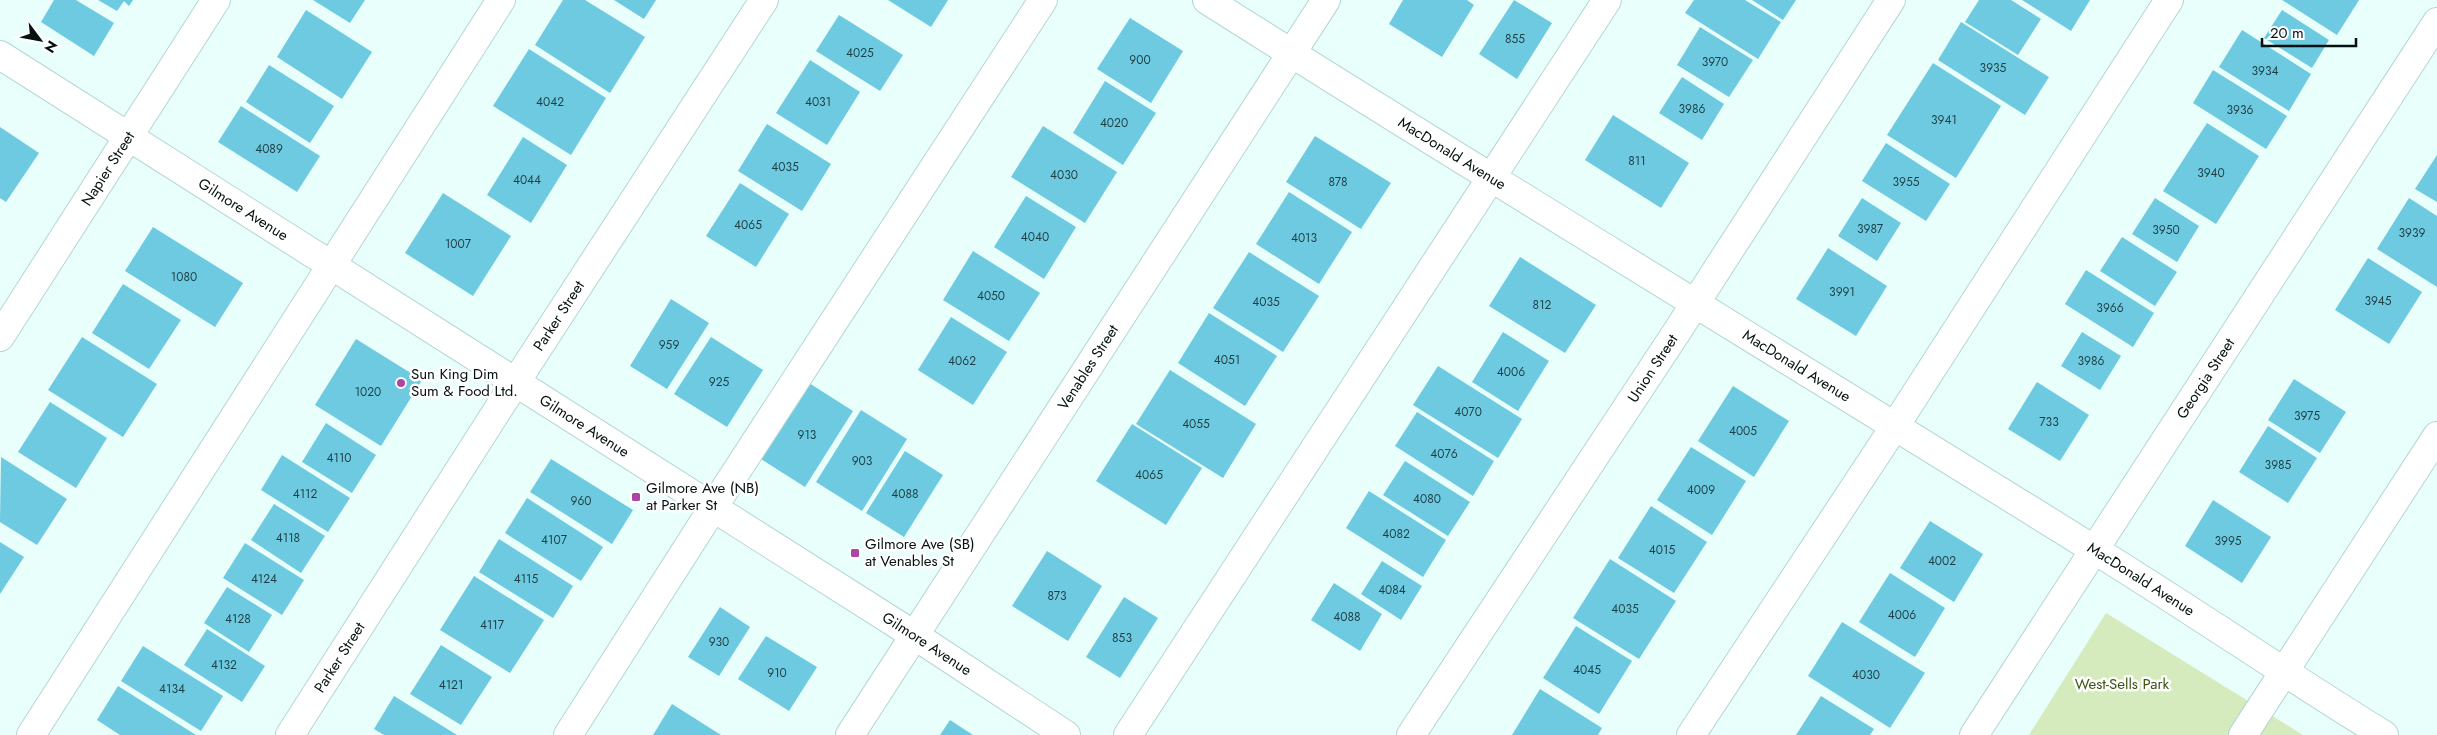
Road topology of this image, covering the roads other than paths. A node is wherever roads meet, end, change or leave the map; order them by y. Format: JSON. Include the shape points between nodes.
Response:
{"nodes":[{"id":1,"x":216,"y":0,"type":"edge"},
{"id":2,"x":501,"y":0,"type":"edge"},
{"id":3,"x":764,"y":0,"type":"edge"},
{"id":4,"x":1043,"y":0,"type":"edge"},
{"id":5,"x":1207,"y":0,"type":"edge"},
{"id":6,"x":1326,"y":0,"type":"edge"},
{"id":7,"x":1607,"y":0,"type":"edge"},
{"id":8,"x":1891,"y":0,"type":"edge"},
{"id":9,"x":2169,"y":0,"type":"edge"},
{"id":10,"x":2437,"y":22,"type":"edge"},
{"id":11,"x":1291,"y":53,"type":"junction"},
{"id":12,"x":0,"y":56,"type":"edge"},
{"id":13,"x":130,"y":137,"type":"junction"},
{"id":14,"x":1491,"y":179,"type":"junction"},
{"id":15,"x":331,"y":264,"type":"junction"},
{"id":16,"x":1696,"y":302,"type":"junction"},
{"id":17,"x":0,"y":338,"type":"edge"},
{"id":18,"x":516,"y":382,"type":"junction"},
{"id":19,"x":1896,"y":426,"type":"junction"},
{"id":20,"x":2437,"y":436,"type":"edge"},
{"id":21,"x":713,"y":507,"type":"junction"},
{"id":22,"x":2093,"y":549,"type":"junction"},
{"id":23,"x":914,"y":635,"type":"junction"},
{"id":24,"x":2284,"y":673,"type":"junction"},
{"id":25,"x":31,"y":735,"type":"edge"},
{"id":26,"x":290,"y":735,"type":"edge"},
{"id":27,"x":568,"y":735,"type":"edge"},
{"id":28,"x":850,"y":735,"type":"edge"},
{"id":29,"x":1066,"y":735,"type":"edge"},
{"id":30,"x":1128,"y":735,"type":"edge"},
{"id":31,"x":1411,"y":735,"type":"edge"},
{"id":32,"x":1691,"y":735,"type":"edge"},
{"id":33,"x":1974,"y":735,"type":"edge"},
{"id":34,"x":2243,"y":735,"type":"edge"},
{"id":35,"x":2384,"y":735,"type":"edge"}],
"edges":[{"from":1,"to":13,"type":"street","name":"Napier Street"},
{"from":2,"to":15,"type":"street"},
{"from":3,"to":18,"type":"street","name":"Parker Street"},
{"from":4,"to":21,"type":"street"},
{"from":5,"to":11,"type":"street","name":"MacDonald Avenue"},
{"from":6,"to":11,"type":"street","name":"Venables Street"},
{"from":7,"to":14,"type":"street"},
{"from":8,"to":16,"type":"street","name":"Union Street"},
{"from":9,"to":19,"type":"street"},
{"from":10,"to":22,"type":"street","name":"Georgia Street"},
{"from":11,"to":14,"type":"street","name":"MacDonald Avenue"},
{"from":11,"to":23,"type":"street","name":"Venables Street"},
{"from":12,"to":13,"type":"street","name":"Gilmore Avenue"},
{"from":13,"to":15,"type":"street","name":"Gilmore Avenue"},
{"from":13,"to":17,"type":"street","name":"Napier Street"},
{"from":14,"to":16,"type":"street","name":"MacDonald Avenue"},
{"from":14,"to":30,"type":"street"},
{"from":15,"to":18,"type":"street","name":"Gilmore Avenue"},
{"from":15,"to":25,"type":"street"},
{"from":16,"to":19,"type":"street","name":"MacDonald Avenue"},
{"from":16,"to":31,"type":"street","name":"Union Street"},
{"from":18,"to":21,"type":"street","name":"Gilmore Avenue"},
{"from":18,"to":26,"type":"street","name":"Parker Street"},
{"from":19,"to":22,"type":"street","name":"MacDonald Avenue"},
{"from":19,"to":32,"type":"street"},
{"from":20,"to":24,"type":"street"},
{"from":21,"to":23,"type":"street","name":"Gilmore Avenue"},
{"from":21,"to":27,"type":"street"},
{"from":22,"to":24,"type":"street","name":"MacDonald Avenue"},
{"from":22,"to":33,"type":"street","name":"Georgia Street"},
{"from":23,"to":28,"type":"street","name":"Venables Street"},
{"from":23,"to":29,"type":"street","name":"Gilmore Avenue"},
{"from":24,"to":34,"type":"street"},
{"from":24,"to":35,"type":"street","name":"MacDonald Avenue"}]}
